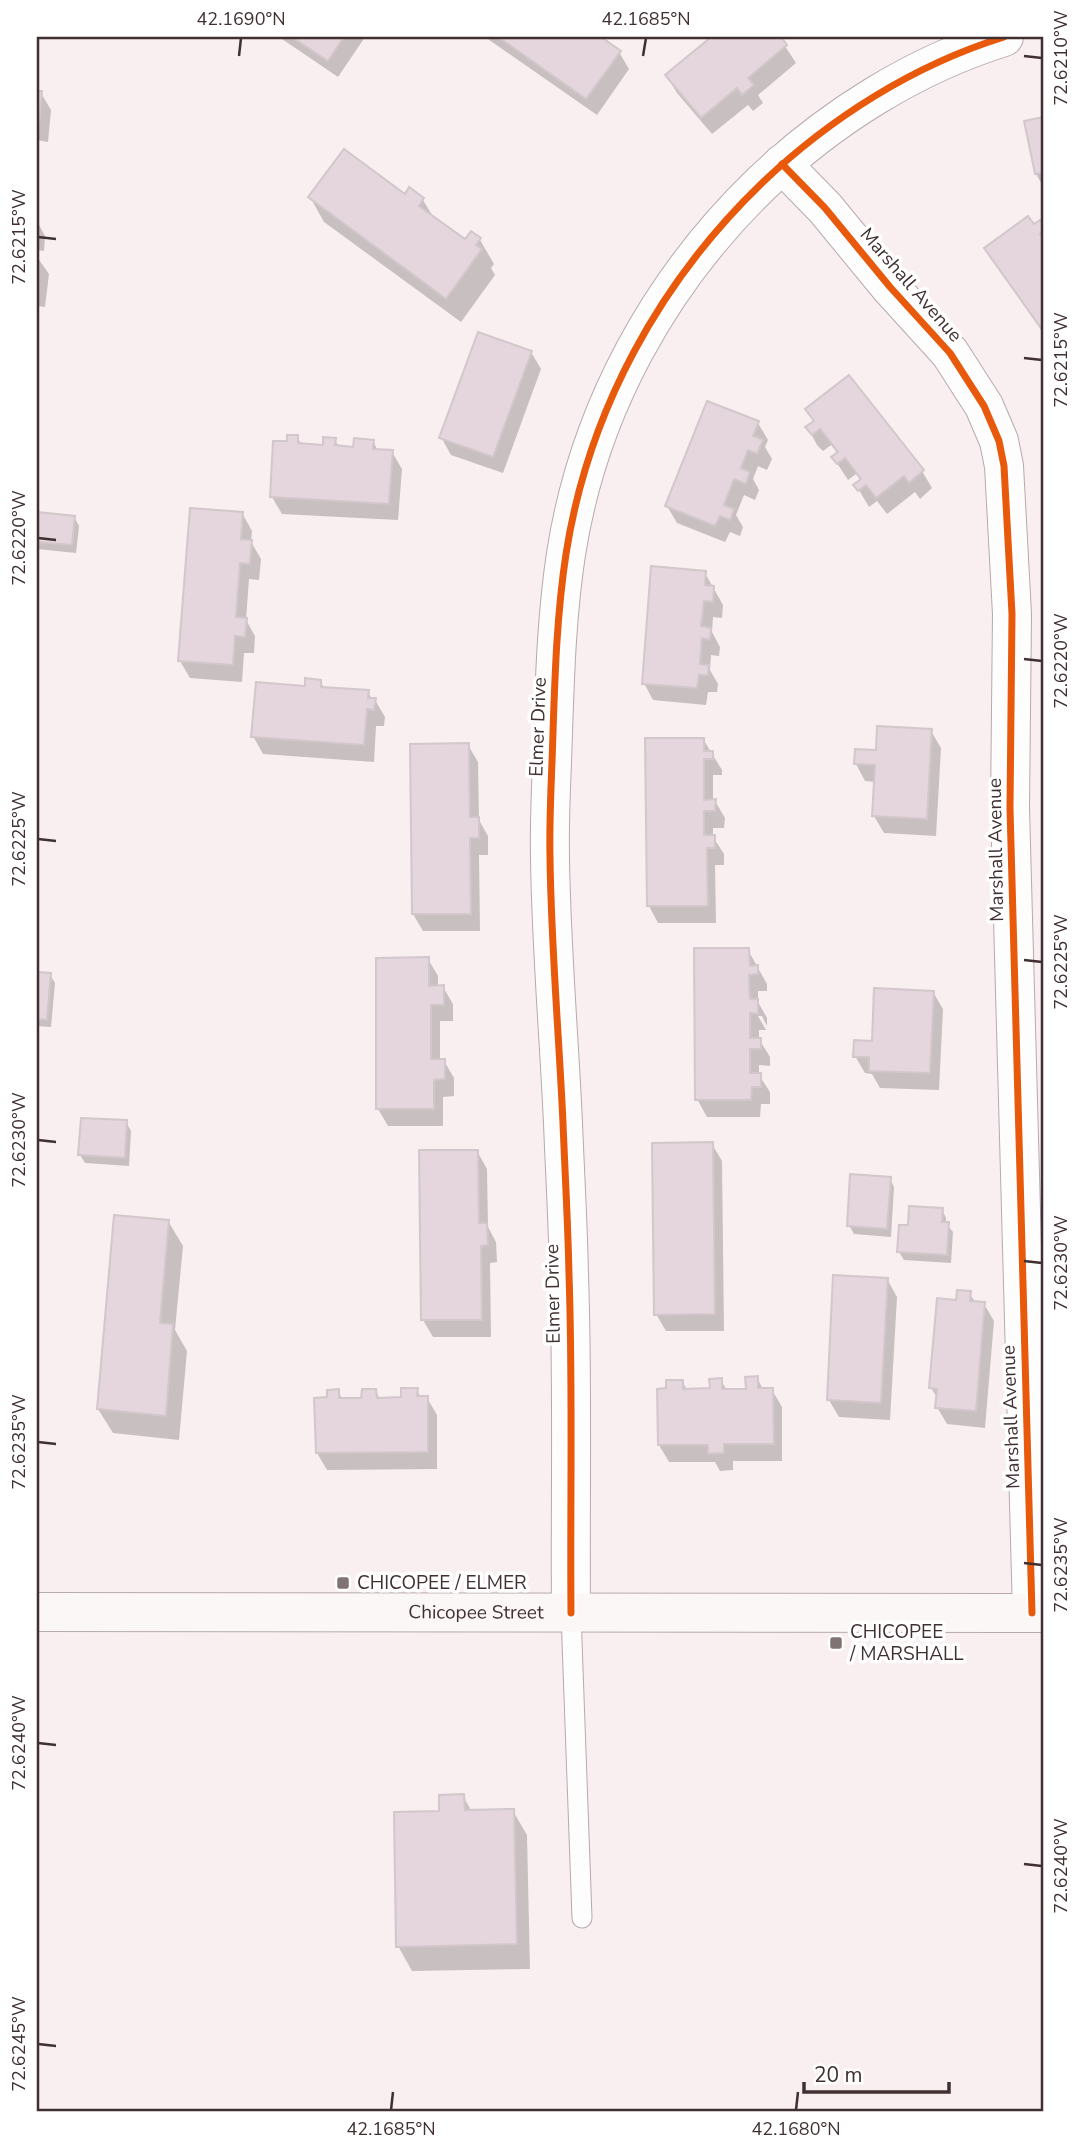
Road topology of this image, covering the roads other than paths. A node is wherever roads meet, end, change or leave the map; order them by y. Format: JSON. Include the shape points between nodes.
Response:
{"nodes":[{"id":1,"x":1004,"y":37,"type":"edge"},
{"id":2,"x":782,"y":164,"type":"junction"},
{"id":3,"x":37,"y":1612,"type":"edge"},
{"id":4,"x":571,"y":1613,"type":"junction"},
{"id":5,"x":1038,"y":1613,"type":"edge"},
{"id":6,"x":582,"y":1918,"type":"dead end"}],
"edges":[{"from":1,"to":2,"type":"street","name":"Elmer Drive","via":[[932,65],[878,94]]},
{"from":2,"to":4,"type":"street","name":"Elmer Drive","via":[[702,248],[641,338],[616,387],[586,466],[566,553],[556,643],[550,854],[570,1278]]},
{"from":2,"to":5,"type":"street","name":"Marshall Avenue","via":[[950,353],[984,406],[1004,466],[1012,614],[1011,821]]},
{"from":3,"to":4,"type":"main road","name":"Chicopee Street"},
{"from":4,"to":5,"type":"main road","name":"Chicopee Street"},
{"from":4,"to":6,"type":"lane"}]}
